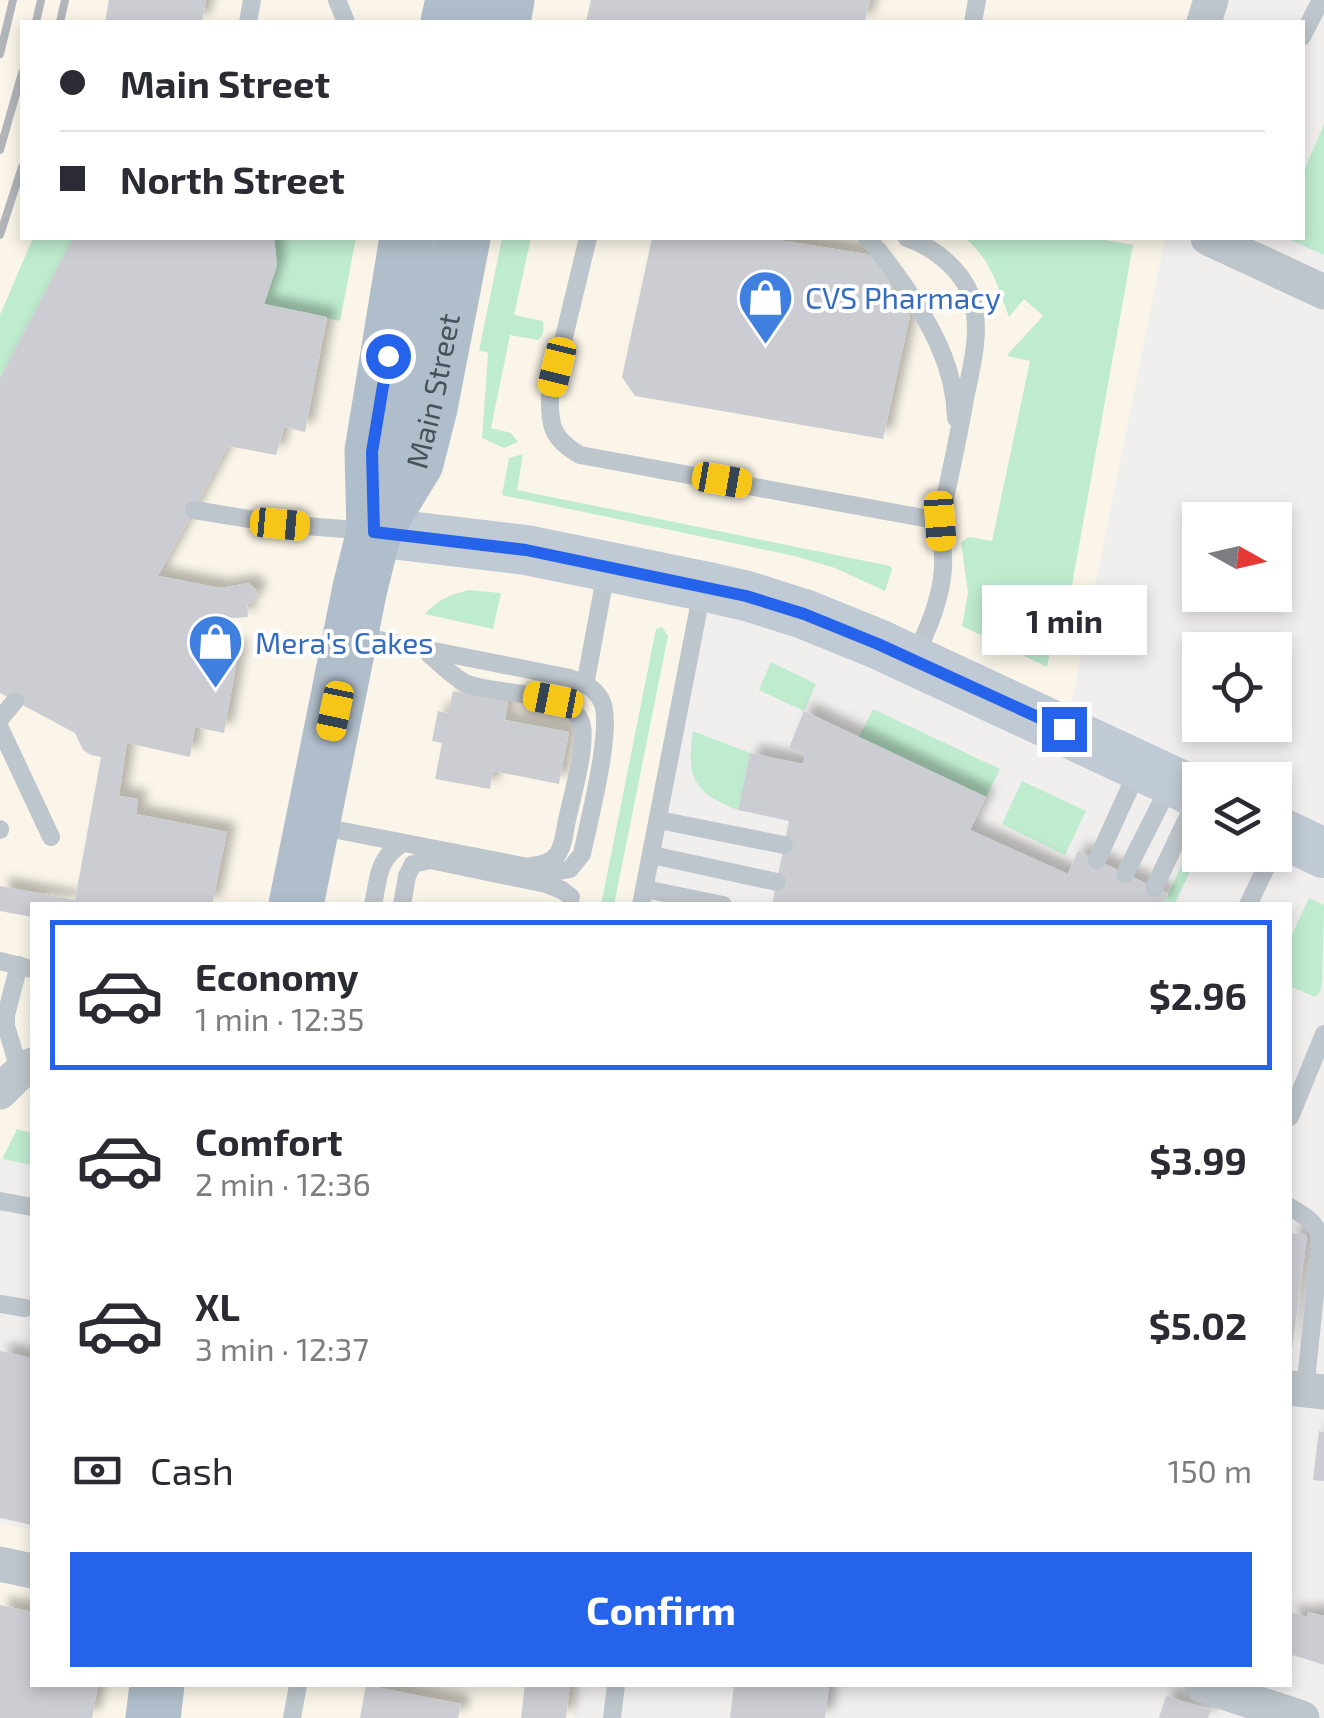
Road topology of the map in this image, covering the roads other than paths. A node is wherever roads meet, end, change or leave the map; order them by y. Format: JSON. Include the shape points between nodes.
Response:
{"nodes":[{"id":1,"x":1320,"y":0,"type":"edge"},
{"id":2,"x":1305,"y":31,"type":"edge"},
{"id":3,"x":407,"y":240,"type":"edge"},
{"id":4,"x":463,"y":240,"type":"edge"},
{"id":5,"x":588,"y":240,"type":"edge"},
{"id":6,"x":869,"y":240,"type":"edge"},
{"id":7,"x":911,"y":240,"type":"edge"},
{"id":8,"x":1212,"y":240,"type":"edge"},
{"id":9,"x":1324,"y":292,"type":"edge"},
{"id":10,"x":953,"y":464,"type":"junction"},
{"id":11,"x":194,"y":510,"type":"dead end"},
{"id":12,"x":940,"y":521,"type":"junction"},
{"id":13,"x":374,"y":532,"type":"junction"},
{"id":14,"x":607,"y":567,"type":"junction"},
{"id":15,"x":703,"y":586,"type":"junction"},
{"id":16,"x":351,"y":634,"type":"junction"},
{"id":17,"x":425,"y":650,"type":"junction"},
{"id":18,"x":914,"y":661,"type":"junction"},
{"id":19,"x":586,"y":685,"type":"junction"},
{"id":20,"x":14,"y":701,"type":"dead end"},
{"id":21,"x":0,"y":718,"type":"edge"},
{"id":22,"x":0,"y":728,"type":"edge"},
{"id":23,"x":1178,"y":784,"type":"edge"},
{"id":24,"x":658,"y":820,"type":"junction"},
{"id":25,"x":312,"y":825,"type":"junction"},
{"id":26,"x":51,"y":837,"type":"dead end"},
{"id":27,"x":404,"y":843,"type":"junction"},
{"id":28,"x":784,"y":845,"type":"dead end"},
{"id":29,"x":652,"y":856,"type":"junction"},
{"id":30,"x":1096,"y":860,"type":"dead end"},
{"id":31,"x":525,"y":866,"type":"junction"},
{"id":32,"x":1269,"y":872,"type":"edge"},
{"id":33,"x":1125,"y":874,"type":"dead end"},
{"id":34,"x":777,"y":882,"type":"dead end"},
{"id":35,"x":1154,"y":888,"type":"dead end"},
{"id":36,"x":643,"y":897,"type":"edge"},
{"id":37,"x":574,"y":901,"type":"edge"},
{"id":38,"x":297,"y":902,"type":"edge"},
{"id":39,"x":374,"y":902,"type":"edge"},
{"id":40,"x":403,"y":902,"type":"edge"},
{"id":41,"x":693,"y":902,"type":"edge"},
{"id":42,"x":1250,"y":902,"type":"edge"},
{"id":43,"x":17,"y":965,"type":"edge"},
{"id":44,"x":1324,"y":1034,"type":"edge"},
{"id":45,"x":13,"y":1074,"type":"edge"},
{"id":46,"x":1292,"y":1112,"type":"edge"},
{"id":47,"x":0,"y":1201,"type":"edge"},
{"id":48,"x":30,"y":1207,"type":"edge"},
{"id":49,"x":1292,"y":1208,"type":"edge"},
{"id":50,"x":0,"y":1304,"type":"edge"},
{"id":51,"x":25,"y":1308,"type":"dead end"},
{"id":52,"x":1306,"y":1390,"type":"edge"},
{"id":53,"x":0,"y":1564,"type":"edge"},
{"id":54,"x":30,"y":1570,"type":"edge"},
{"id":55,"x":157,"y":1687,"type":"edge"},
{"id":56,"x":298,"y":1687,"type":"edge"},
{"id":57,"x":616,"y":1687,"type":"edge"},
{"id":58,"x":1208,"y":1687,"type":"edge"},
{"id":59,"x":153,"y":1718,"type":"edge"},
{"id":60,"x":292,"y":1718,"type":"edge"},
{"id":61,"x":612,"y":1718,"type":"edge"},
{"id":62,"x":1302,"y":1718,"type":"edge"}],
"edges":[{"from":1,"to":2,"type":"lane"},
{"from":3,"to":13,"type":"main road","name":"Main Street","via":[[372,452]]},
{"from":4,"to":13,"type":"main road","name":"Main Street","via":[[416,463]]},
{"from":5,"to":12,"type":"lane","via":[[550,395],[553,430],[565,446],[580,455]]},
{"from":6,"to":10,"type":"lane","via":[[925,315],[946,360],[956,405]]},
{"from":7,"to":10,"type":"lane","via":[[952,268],[974,304],[973,360]]},
{"from":8,"to":9,"type":"street"},
{"from":10,"to":12,"type":"lane"},
{"from":11,"to":13,"type":"lane"},
{"from":12,"to":18,"type":"lane","via":[[940,586]]},
{"from":13,"to":14,"type":"street"},
{"from":13,"to":16,"type":"main road","name":"Main Street"},
{"from":14,"to":15,"type":"street"},
{"from":14,"to":19,"type":"lane"},
{"from":15,"to":18,"type":"street","via":[[804,614]]},
{"from":15,"to":24,"type":"lane"},
{"from":16,"to":17,"type":"lane"},
{"from":16,"to":25,"type":"main road","name":"Main Street"},
{"from":17,"to":19,"type":"lane"},
{"from":17,"to":31,"type":"lane","via":[[465,682],[553,700],[580,717],[583,738],[563,843],[555,859]]},
{"from":18,"to":23,"type":"street"},
{"from":19,"to":31,"type":"lane","via":[[606,711],[582,854],[561,871]]},
{"from":20,"to":21,"type":"lane"},
{"from":22,"to":26,"type":"lane"},
{"from":23,"to":30,"type":"lane"},
{"from":23,"to":33,"type":"lane"},
{"from":23,"to":35,"type":"lane"},
{"from":24,"to":28,"type":"lane"},
{"from":24,"to":29,"type":"lane"},
{"from":25,"to":27,"type":"lane"},
{"from":25,"to":38,"type":"main road","name":"Main Street"},
{"from":27,"to":31,"type":"lane"},
{"from":27,"to":39,"type":"lane","via":[[382,862]]},
{"from":29,"to":34,"type":"lane"},
{"from":29,"to":36,"type":"lane"},
{"from":31,"to":37,"type":"lane","via":[[552,879]]},
{"from":32,"to":42,"type":"lane"},
{"from":36,"to":41,"type":"lane"},
{"from":37,"to":40,"type":"lane","via":[[546,884],[430,860],[414,864]]},
{"from":43,"to":45,"type":"lane","via":[[6,1015]]},
{"from":44,"to":46,"type":"lane"},
{"from":47,"to":48,"type":"lane"},
{"from":49,"to":52,"type":"lane","via":[[1321,1238]]},
{"from":50,"to":51,"type":"lane"},
{"from":53,"to":54,"type":"street"},
{"from":55,"to":59,"type":"main road"},
{"from":56,"to":60,"type":"lane"},
{"from":57,"to":61,"type":"lane"},
{"from":58,"to":62,"type":"street"}]}
